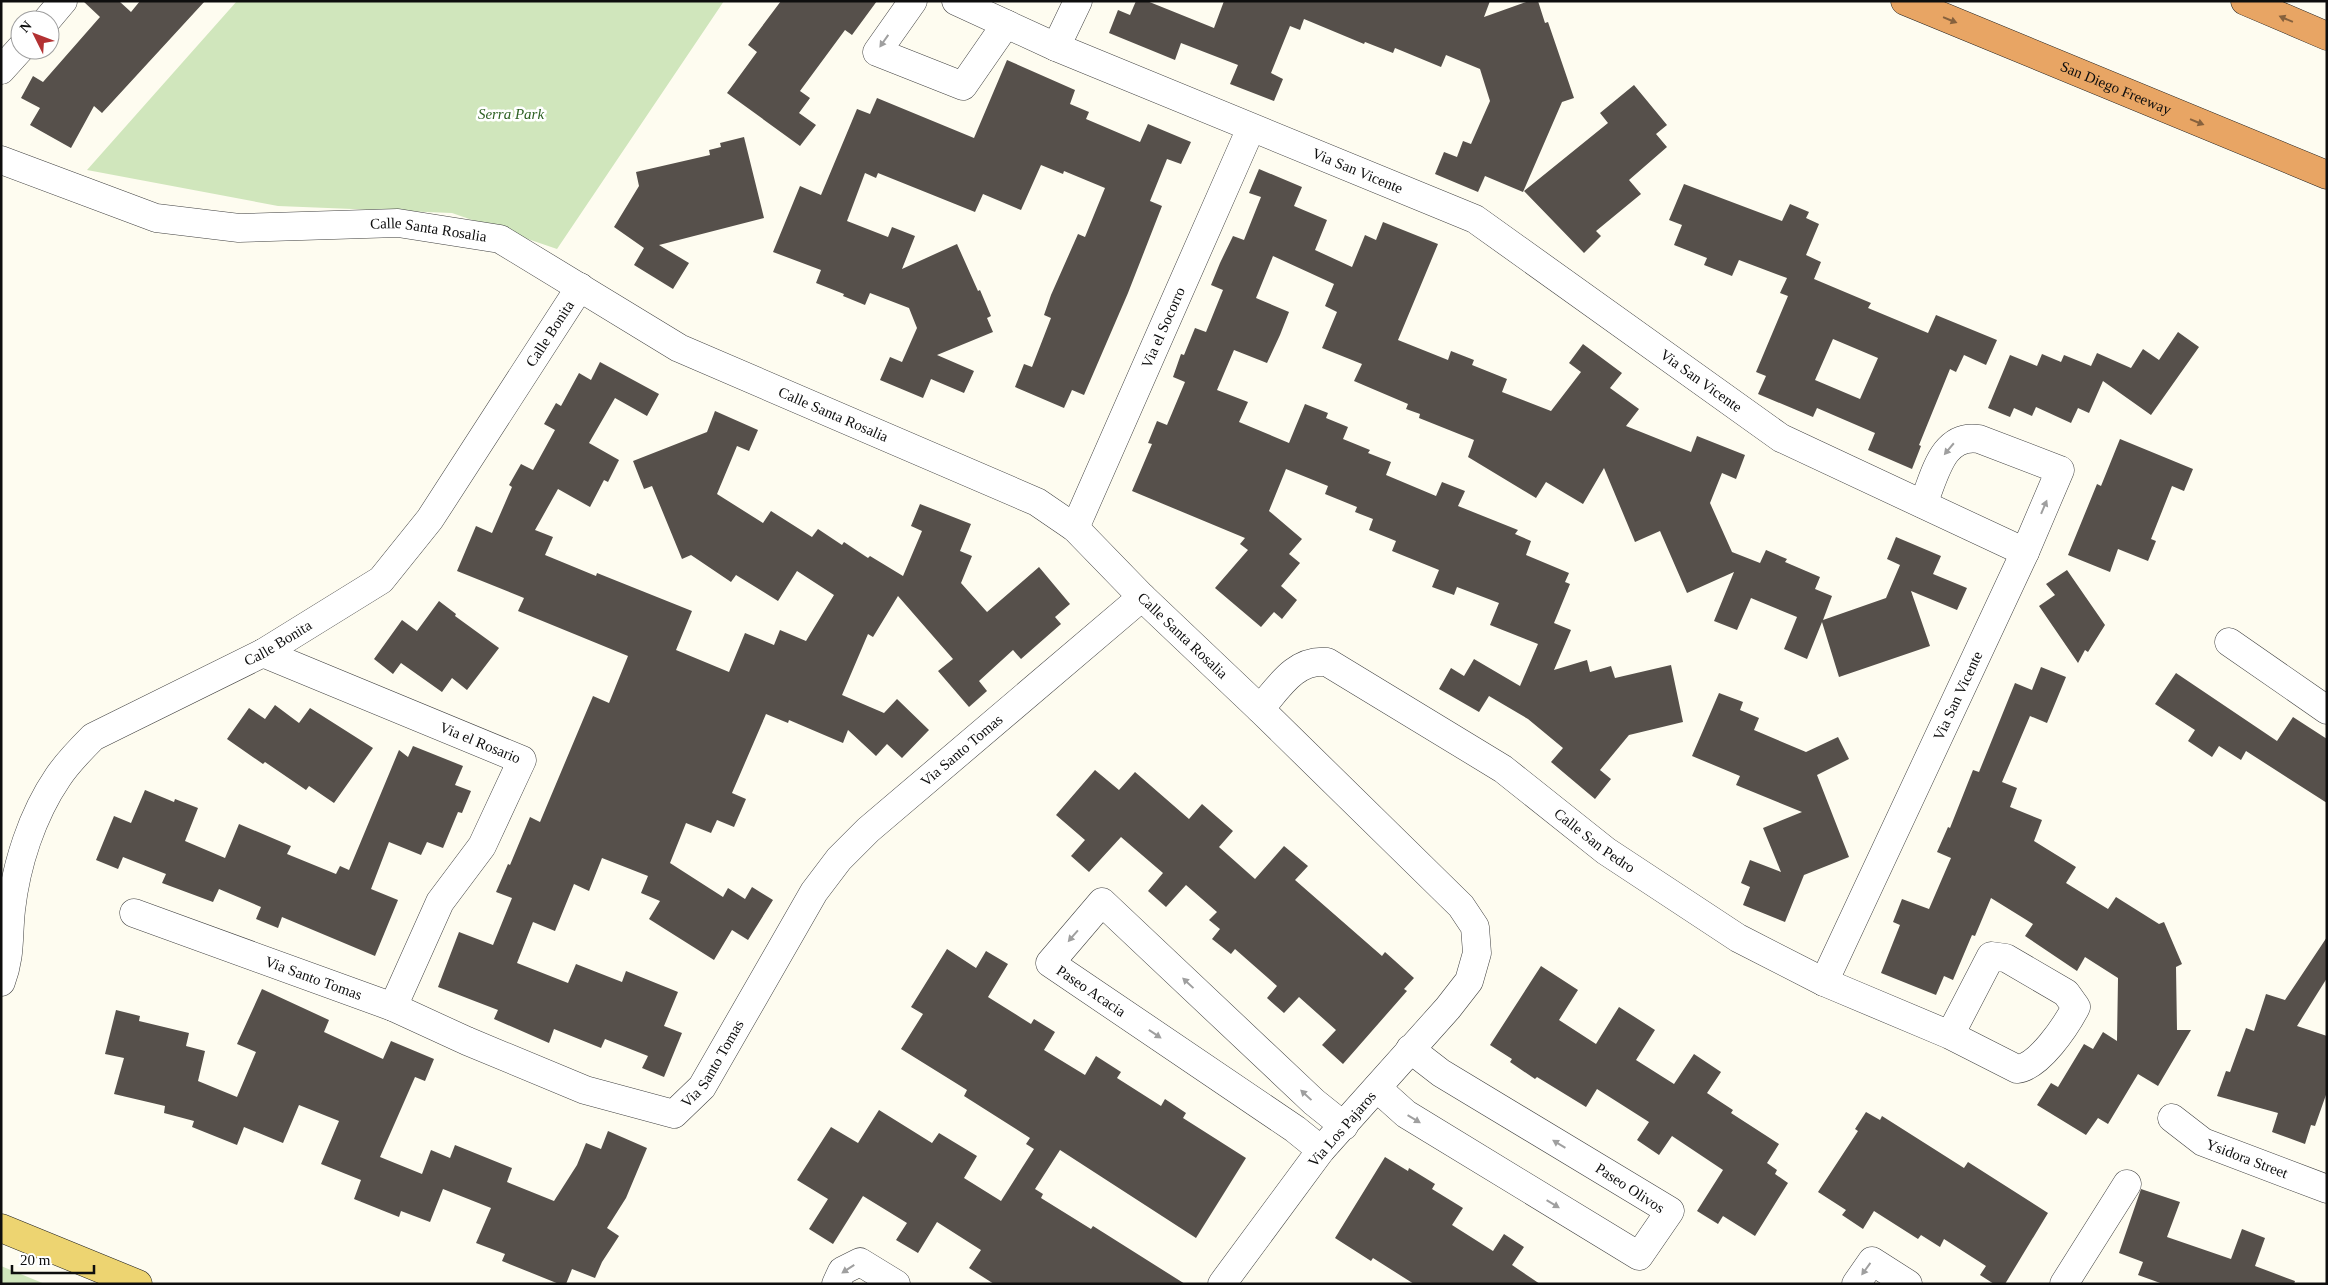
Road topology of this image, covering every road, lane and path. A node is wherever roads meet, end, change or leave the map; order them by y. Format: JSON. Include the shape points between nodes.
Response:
{"nodes":[{"id":1,"x":912,"y":1,"type":"edge"},
{"id":2,"x":956,"y":1,"type":"edge"},
{"id":3,"x":1078,"y":1,"type":"edge"},
{"id":4,"x":1905,"y":1,"type":"edge"},
{"id":5,"x":2245,"y":1,"type":"edge"},
{"id":6,"x":1006,"y":24,"type":"junction"},
{"id":7,"x":2327,"y":36,"type":"edge"},
{"id":8,"x":1056,"y":46,"type":"junction"},
{"id":9,"x":10,"y":60,"type":"edge"},
{"id":10,"x":1,"y":70,"type":"edge"},
{"id":11,"x":1251,"y":128,"type":"junction"},
{"id":12,"x":1,"y":160,"type":"edge"},
{"id":13,"x":2327,"y":175,"type":"edge"},
{"id":14,"x":580,"y":287,"type":"junction"},
{"id":15,"x":1923,"y":504,"type":"junction"},
{"id":16,"x":1075,"y":528,"type":"junction"},
{"id":17,"x":2025,"y":552,"type":"junction"},
{"id":18,"x":1142,"y":597,"type":"junction"},
{"id":19,"x":2229,"y":642,"type":"dead end"},
{"id":20,"x":264,"y":654,"type":"junction"},
{"id":21,"x":1260,"y":709,"type":"junction"},
{"id":22,"x":2327,"y":710,"type":"edge"},
{"id":23,"x":134,"y":913,"type":"dead end"},
{"id":24,"x":1469,"y":981,"type":"joint"},
{"id":25,"x":1,"y":982,"type":"edge"},
{"id":26,"x":1824,"y":982,"type":"junction"},
{"id":27,"x":393,"y":1007,"type":"junction"},
{"id":28,"x":1950,"y":1035,"type":"junction"},
{"id":29,"x":1410,"y":1049,"type":"junction"},
{"id":30,"x":1377,"y":1088,"type":"junction"},
{"id":31,"x":2172,"y":1118,"type":"dead end"},
{"id":32,"x":1344,"y":1126,"type":"junction"},
{"id":33,"x":1321,"y":1150,"type":"junction"},
{"id":34,"x":2127,"y":1184,"type":"dead end"},
{"id":35,"x":2327,"y":1189,"type":"edge"},
{"id":36,"x":1,"y":1228,"type":"edge"},
{"id":37,"x":138,"y":1284,"type":"edge"},
{"id":38,"x":836,"y":1284,"type":"edge"},
{"id":39,"x":896,"y":1284,"type":"edge"},
{"id":40,"x":1222,"y":1284,"type":"edge"},
{"id":41,"x":1856,"y":1284,"type":"edge"},
{"id":42,"x":1908,"y":1284,"type":"edge"},
{"id":43,"x":2064,"y":1284,"type":"edge"}],
"edges":[{"from":1,"to":6,"type":"street","one_way":true,"via":[[877,52],[963,86]]},
{"from":2,"to":6,"type":"street","name":"Via San Vicente"},
{"from":3,"to":8,"type":"street"},
{"from":4,"to":13,"type":"highway","name":"San Diego Freeway","one_way":true},
{"from":7,"to":5,"type":"highway","one_way":true},
{"from":6,"to":8,"type":"street","name":"Via San Vicente"},
{"from":8,"to":11,"type":"street","name":"Via San Vicente"},
{"from":9,"to":10,"type":"street"},
{"from":11,"to":15,"type":"street","name":"Via San Vicente","via":[[1475,219],[1781,438]]},
{"from":11,"to":16,"type":"street","name":"Via el Socorro"},
{"from":12,"to":14,"type":"street","name":"Calle Santa Rosalia","via":[[156,218],[238,228],[398,223],[500,240]]},
{"from":14,"to":16,"type":"street","name":"Calle Santa Rosalia","via":[[680,348],[1037,502]]},
{"from":14,"to":20,"type":"street","name":"Calle Bonita","via":[[430,519],[381,580]]},
{"from":15,"to":17,"type":"street","name":"Via San Vicente"},
{"from":17,"to":15,"type":"street","one_way":true,"via":[[2060,470],[1968,437],[1946,450]]},
{"from":16,"to":18,"type":"street","name":"Calle Santa Rosalia"},
{"from":17,"to":26,"type":"street","name":"Via San Vicente"},
{"from":18,"to":21,"type":"street","name":"Calle Santa Rosalia"},
{"from":18,"to":27,"type":"street","name":"Via Santo Tomas","via":[[868,830],[839,859],[814,892],[702,1087],[674,1114],[584,1090]]},
{"from":19,"to":22,"type":"street"},
{"from":20,"to":25,"type":"street","name":"Calle Bonita","via":[[93,737],[58,776],[38,810],[22,862],[11,909],[8,961]]},
{"from":20,"to":27,"type":"street","name":"Via el Rosario","via":[[522,760],[482,846],[440,902]]},
{"from":21,"to":24,"type":"street","name":"Calle Santa Rosalia","via":[[1461,906],[1475,928],[1477,953]]},
{"from":21,"to":26,"type":"street","name":"Calle San Pedro","via":[[1295,669],[1316,661],[1327,662],[1503,769],[1606,852],[1738,938]]},
{"from":23,"to":27,"type":"street","name":"Via Santo Tomas"},
{"from":24,"to":29,"type":"street","name":"Via Los Pajaros"},
{"from":26,"to":28,"type":"street","name":"Calle San Pedro"},
{"from":28,"to":28,"type":"street","name":"Calle San Pedro","via":[[2017,1069],[2026,1068],[2035,1062],[2067,1023],[2076,1007],[2066,993],[2006,958],[1991,956]]},
{"from":29,"to":30,"type":"street","name":"Via Los Pajaros"},
{"from":30,"to":29,"type":"street","name":"Paseo Olivos","one_way":true,"via":[[1406,1114],[1640,1256],[1670,1211],[1440,1073]]},
{"from":30,"to":32,"type":"street","name":"Via Los Pajaros"},
{"from":31,"to":35,"type":"street","name":"Ysidora Street","via":[[2203,1142]]},
{"from":32,"to":33,"type":"street","name":"Via Los Pajaros"},
{"from":32,"to":33,"type":"street","name":"Paseo Acacia","one_way":true,"via":[[1314,1102],[1102,902],[1050,963],[1295,1129]]},
{"from":33,"to":40,"type":"street","name":"Via Los Pajaros"},
{"from":34,"to":43,"type":"street"},
{"from":36,"to":37,"type":"main road"},
{"from":39,"to":38,"type":"street","one_way":true,"via":[[860,1262],[842,1272]]},
{"from":42,"to":41,"type":"street","one_way":true,"via":[[1872,1261]]}]}
